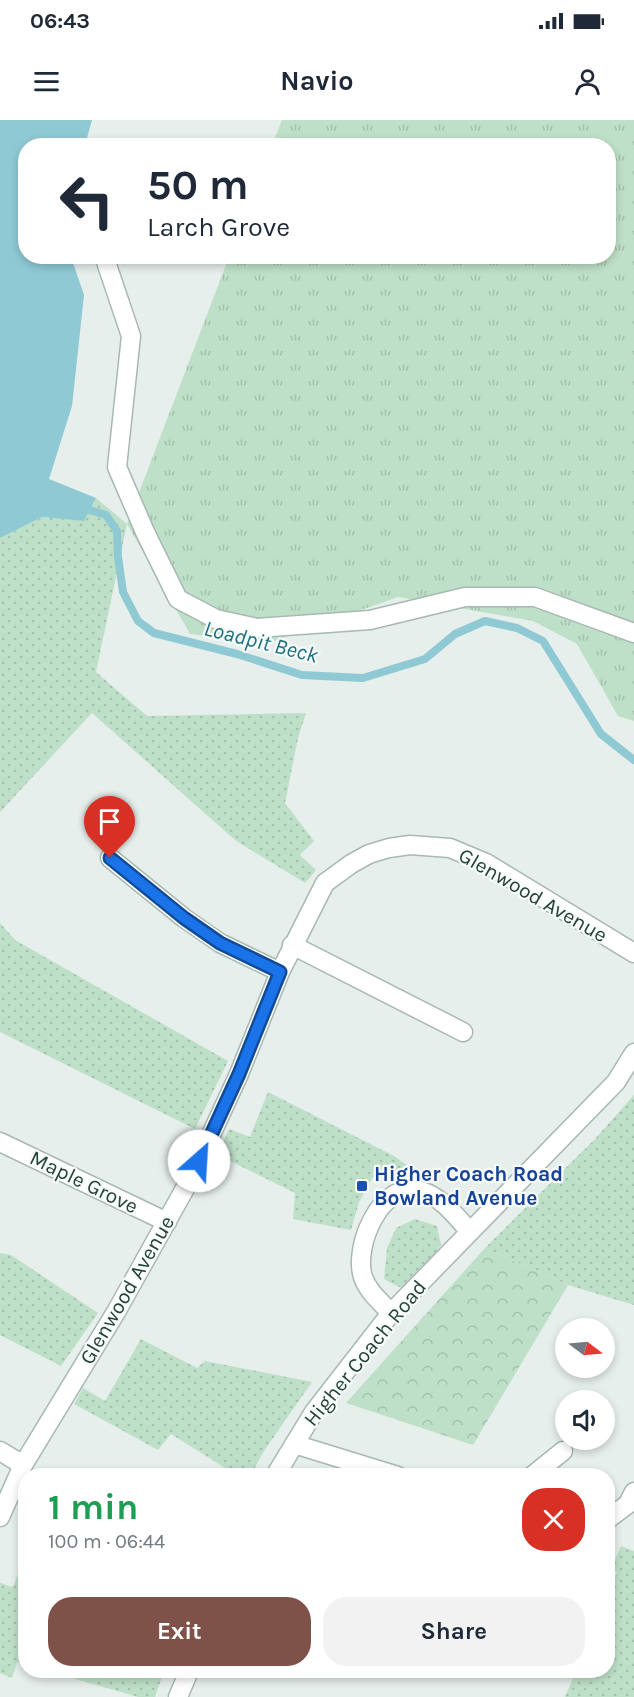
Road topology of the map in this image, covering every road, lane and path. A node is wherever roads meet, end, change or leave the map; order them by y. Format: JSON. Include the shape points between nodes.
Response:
{"nodes":[{"id":1,"x":107,"y":264,"type":"edge"},
{"id":2,"x":634,"y":633,"type":"edge"},
{"id":3,"x":110,"y":858,"type":"dead end"},
{"id":4,"x":292,"y":945,"type":"junction"},
{"id":5,"x":634,"y":953,"type":"edge"},
{"id":6,"x":280,"y":972,"type":"junction"},
{"id":7,"x":463,"y":1032,"type":"dead end"},
{"id":8,"x":634,"y":1053,"type":"edge"},
{"id":9,"x":0,"y":1142,"type":"edge"},
{"id":10,"x":167,"y":1222,"type":"junction"},
{"id":11,"x":470,"y":1232,"type":"junction"},
{"id":12,"x":391,"y":1313,"type":"junction"},
{"id":13,"x":294,"y":1444,"type":"junction"},
{"id":14,"x":0,"y":1451,"type":"edge"},
{"id":15,"x":563,"y":1451,"type":"dead end"},
{"id":16,"x":23,"y":1465,"type":"junction"},
{"id":17,"x":22,"y":1468,"type":"edge"},
{"id":18,"x":280,"y":1468,"type":"edge"},
{"id":19,"x":372,"y":1468,"type":"edge"},
{"id":20,"x":542,"y":1468,"type":"edge"},
{"id":21,"x":18,"y":1476,"type":"edge"},
{"id":22,"x":634,"y":1492,"type":"edge"},
{"id":23,"x":615,"y":1514,"type":"edge"},
{"id":24,"x":0,"y":1517,"type":"edge"},
{"id":25,"x":186,"y":1678,"type":"edge"},
{"id":26,"x":178,"y":1697,"type":"edge"}],
"edges":[{"from":1,"to":2,"type":"street","via":[[131,336],[117,467],[178,599],[216,619],[257,628],[370,620],[465,597],[535,597]]},
{"from":3,"to":6,"type":"street","via":[[220,943]]},
{"from":4,"to":5,"type":"street","name":"Glenwood Avenue","via":[[325,883],[351,864],[389,848],[430,845],[450,848],[486,863]]},
{"from":4,"to":6,"type":"street","name":"Glenwood Avenue"},
{"from":4,"to":7,"type":"street"},
{"from":6,"to":10,"type":"street","name":"Glenwood Avenue","via":[[214,1130]]},
{"from":8,"to":11,"type":"street","name":"Higher Coach Road","via":[[616,1082]]},
{"from":9,"to":10,"type":"street","name":"Maple Grove"},
{"from":10,"to":16,"type":"street","name":"Glenwood Avenue"},
{"from":11,"to":12,"type":"street","name":"Higher Coach Road"},
{"from":11,"to":12,"type":"street","via":[[450,1209],[419,1190],[390,1198],[379,1209],[364,1242],[360,1267],[368,1288]]},
{"from":12,"to":13,"type":"street","name":"Higher Coach Road"},
{"from":13,"to":18,"type":"street","name":"Higher Coach Road"},
{"from":13,"to":19,"type":"street"},
{"from":14,"to":16,"type":"street"},
{"from":15,"to":20,"type":"street"},
{"from":16,"to":17,"type":"street","name":"Glenwood Avenue"},
{"from":21,"to":24,"type":"street","name":"Glenwood Avenue"},
{"from":22,"to":23,"type":"street","via":[[628,1504]]},
{"from":25,"to":26,"type":"street"}]}
